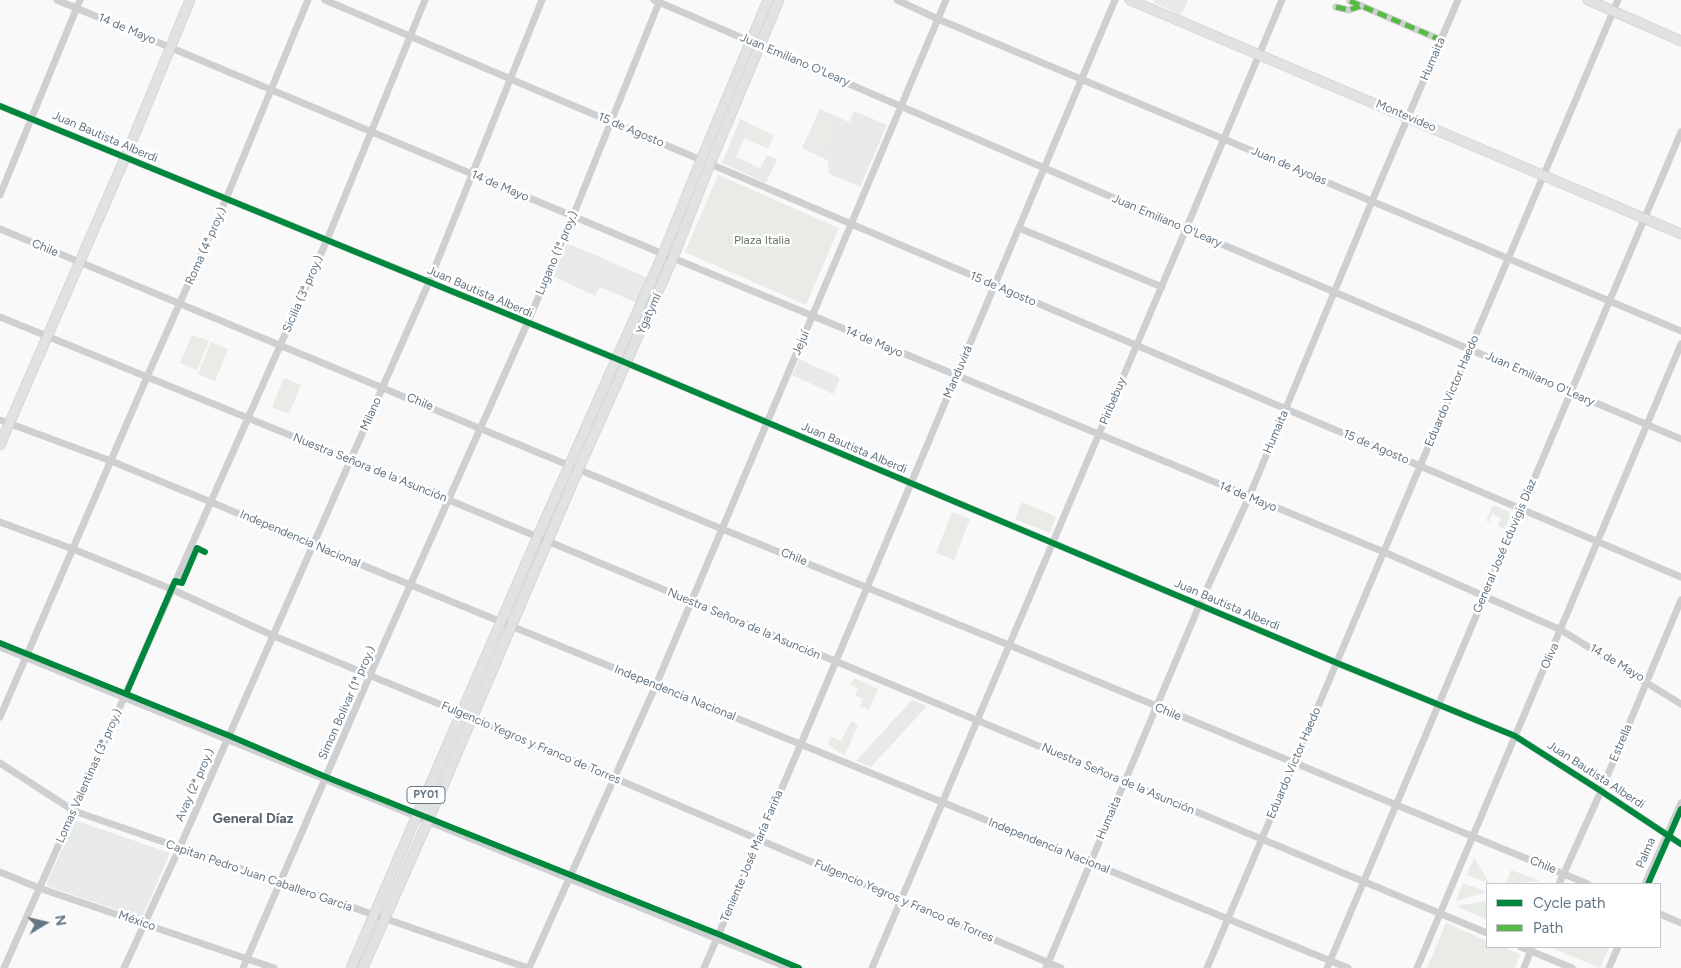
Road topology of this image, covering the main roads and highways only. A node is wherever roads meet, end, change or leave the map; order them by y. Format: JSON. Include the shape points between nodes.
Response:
{"nodes":[{"id":1,"x":190,"y":0,"type":"edge"},
{"id":2,"x":768,"y":0,"type":"edge"},
{"id":3,"x":780,"y":0,"type":"edge"},
{"id":4,"x":1130,"y":0,"type":"edge"},
{"id":5,"x":1588,"y":0,"type":"edge"},
{"id":6,"x":1681,"y":41,"type":"edge"},
{"id":7,"x":1681,"y":234,"type":"edge"},
{"id":8,"x":0,"y":445,"type":"edge"},
{"id":9,"x":351,"y":968,"type":"edge"},
{"id":10,"x":363,"y":968,"type":"edge"}],
"edges":[{"from":1,"to":8,"type":"main road"},
{"from":2,"to":9,"type":"main road","name":"Ygatymí","number":"PY01","via":[[664,254]]},
{"from":3,"to":10,"type":"main road","name":"Ygatymí","number":"PY01","via":[[673,258]]},
{"from":4,"to":7,"type":"main road","name":"Montevideo"},
{"from":5,"to":6,"type":"main road"}]}
